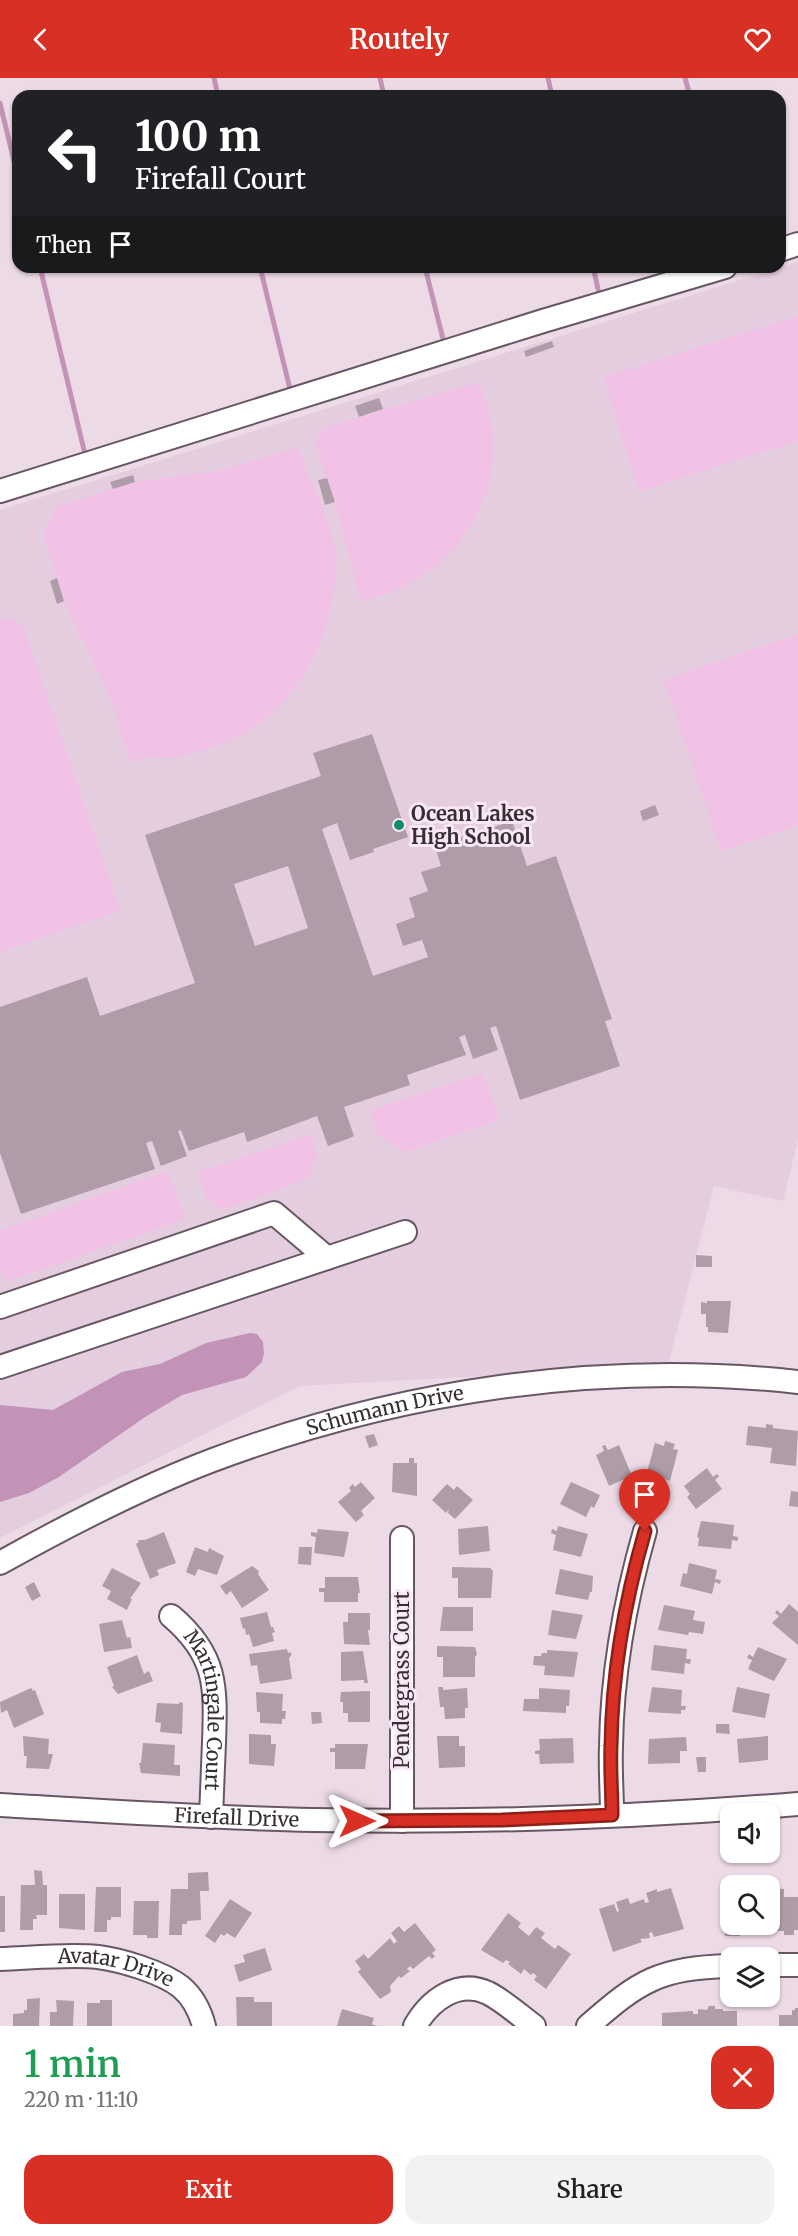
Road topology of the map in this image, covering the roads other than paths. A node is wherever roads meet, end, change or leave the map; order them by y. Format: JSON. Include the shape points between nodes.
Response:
{"nodes":[{"id":1,"x":705,"y":273,"type":"edge"},
{"id":2,"x":0,"y":491,"type":"edge"},
{"id":3,"x":405,"y":1232,"type":"dead end"},
{"id":4,"x":327,"y":1258,"type":"junction"},
{"id":5,"x":0,"y":1307,"type":"edge"},
{"id":6,"x":0,"y":1368,"type":"edge"},
{"id":7,"x":798,"y":1382,"type":"edge"},
{"id":8,"x":645,"y":1531,"type":"dead end"},
{"id":9,"x":402,"y":1538,"type":"dead end"},
{"id":10,"x":0,"y":1563,"type":"edge"},
{"id":11,"x":171,"y":1616,"type":"dead end"},
{"id":12,"x":798,"y":1804,"type":"edge"},
{"id":13,"x":0,"y":1805,"type":"edge"},
{"id":14,"x":612,"y":1815,"type":"junction"},
{"id":15,"x":211,"y":1817,"type":"junction"},
{"id":16,"x":402,"y":1821,"type":"junction"},
{"id":17,"x":0,"y":1959,"type":"edge"},
{"id":18,"x":780,"y":1965,"type":"edge"},
{"id":19,"x":798,"y":1965,"type":"edge"},
{"id":20,"x":720,"y":1967,"type":"edge"},
{"id":21,"x":204,"y":2026,"type":"edge"},
{"id":22,"x":415,"y":2026,"type":"edge"},
{"id":23,"x":534,"y":2026,"type":"edge"},
{"id":24,"x":588,"y":2026,"type":"edge"}],
"edges":[{"from":1,"to":2,"type":"street"},
{"from":3,"to":4,"type":"street"},
{"from":4,"to":5,"type":"street","via":[[274,1213]]},
{"from":4,"to":6,"type":"street"},
{"from":7,"to":10,"type":"street","name":"Schumann Drive","via":[[712,1377],[596,1378],[508,1386],[400,1404],[309,1428],[211,1461],[97,1512]]},
{"from":8,"to":14,"type":"street","via":[[617,1664],[611,1748]]},
{"from":9,"to":16,"type":"street","name":"Pendergrass Court"},
{"from":11,"to":15,"type":"street","name":"Martingale Court","via":[[198,1643],[214,1683]]},
{"from":12,"to":14,"type":"street","name":"Firefall Drive"},
{"from":13,"to":15,"type":"street","name":"Firefall Drive"},
{"from":14,"to":16,"type":"street","name":"Firefall Drive"},
{"from":15,"to":16,"type":"street","name":"Firefall Drive"},
{"from":17,"to":21,"type":"street","name":"Avatar Drive","via":[[97,1957],[141,1968],[181,1987],[194,2001]]},
{"from":18,"to":19,"type":"street"},
{"from":20,"to":24,"type":"street","via":[[670,1972],[643,1983]]},
{"from":22,"to":23,"type":"street","via":[[436,2000],[461,1989],[475,1989],[489,1994]]}]}
